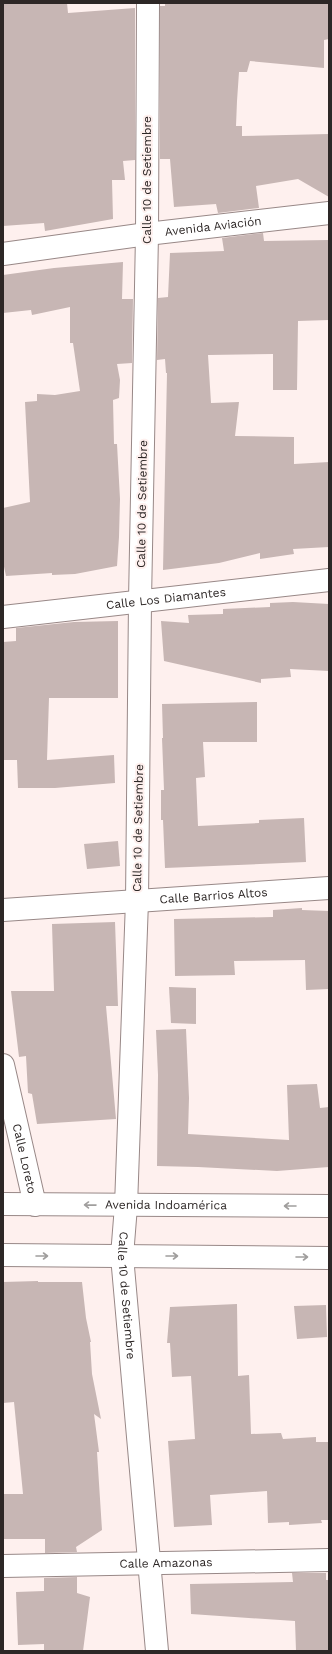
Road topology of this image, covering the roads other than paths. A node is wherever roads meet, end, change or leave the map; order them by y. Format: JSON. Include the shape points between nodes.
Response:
{"nodes":[{"id":1,"x":148,"y":3,"type":"edge"},
{"id":2,"x":329,"y":213,"type":"edge"},
{"id":3,"x":147,"y":234,"type":"junction"},
{"id":4,"x":3,"y":254,"type":"edge"},
{"id":5,"x":329,"y":580,"type":"edge"},
{"id":6,"x":140,"y":601,"type":"junction"},
{"id":7,"x":3,"y":617,"type":"edge"},
{"id":8,"x":329,"y":888,"type":"edge"},
{"id":9,"x":137,"y":901,"type":"junction"},
{"id":10,"x":3,"y":910,"type":"edge"},
{"id":11,"x":3,"y":1065,"type":"edge"},
{"id":12,"x":3,"y":1204,"type":"edge"},
{"id":13,"x":35,"y":1205,"type":"junction"},
{"id":14,"x":126,"y":1206,"type":"junction"},
{"id":15,"x":329,"y":1206,"type":"edge"},
{"id":16,"x":3,"y":1255,"type":"edge"},
{"id":17,"x":122,"y":1256,"type":"junction"},
{"id":18,"x":329,"y":1258,"type":"edge"},
{"id":19,"x":329,"y":1560,"type":"edge"},
{"id":20,"x":150,"y":1563,"type":"junction"},
{"id":21,"x":3,"y":1566,"type":"edge"},
{"id":22,"x":157,"y":1651,"type":"edge"}],
"edges":[{"from":1,"to":3,"type":"street","name":"Calle 10 de Setiembre"},
{"from":2,"to":3,"type":"street","name":"Avenida Aviación"},
{"from":3,"to":4,"type":"street","name":"Avenida Aviación"},
{"from":3,"to":6,"type":"street","name":"Calle 10 de Setiembre"},
{"from":5,"to":6,"type":"street","name":"Calle Los Diamantes"},
{"from":6,"to":7,"type":"street","name":"Calle Los Diamantes"},
{"from":6,"to":9,"type":"street","name":"Calle 10 de Setiembre"},
{"from":8,"to":9,"type":"street","name":"Calle Barrios Altos"},
{"from":9,"to":10,"type":"street","name":"Calle Barrios Altos"},
{"from":9,"to":14,"type":"street","name":"Calle 10 de Setiembre"},
{"from":11,"to":13,"type":"street","name":"Calle Loreto"},
{"from":12,"to":13,"type":"street","name":"Avenida Indoamérica"},
{"from":14,"to":13,"type":"street","name":"Avenida Indoamérica","one_way":true},
{"from":15,"to":14,"type":"street","name":"Avenida Indoamérica","one_way":true},
{"from":14,"to":17,"type":"street","name":"Calle 10 de Setiembre"},
{"from":16,"to":17,"type":"street","one_way":true},
{"from":17,"to":18,"type":"street","one_way":true},
{"from":17,"to":20,"type":"street","name":"Calle 10 de Setiembre"},
{"from":19,"to":20,"type":"street","name":"Calle Amazonas"},
{"from":20,"to":21,"type":"street","name":"Calle Amazonas"},
{"from":20,"to":22,"type":"street","name":"Calle 10 de Setiembre"}]}
